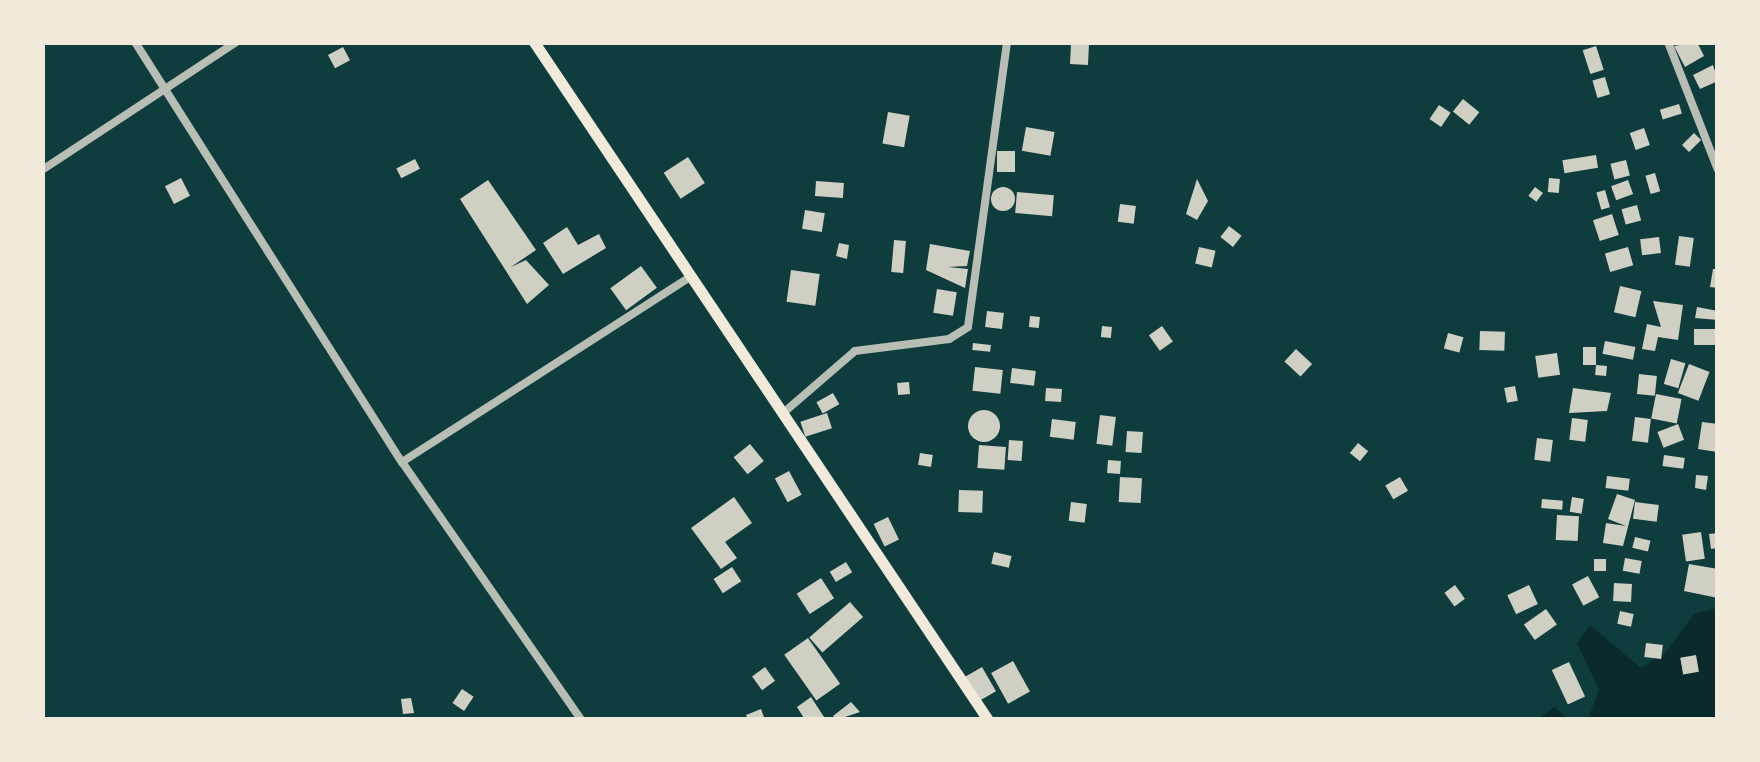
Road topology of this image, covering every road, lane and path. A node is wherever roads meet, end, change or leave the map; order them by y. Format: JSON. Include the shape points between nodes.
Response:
{"nodes":[{"id":1,"x":136,"y":42,"type":"edge"},
{"id":2,"x":236,"y":42,"type":"edge"},
{"id":3,"x":534,"y":42,"type":"edge"},
{"id":4,"x":1007,"y":42,"type":"edge"},
{"id":5,"x":1668,"y":42,"type":"edge"},
{"id":6,"x":167,"y":92,"type":"junction"},
{"id":7,"x":42,"y":170,"type":"edge"},
{"id":8,"x":1718,"y":170,"type":"edge"},
{"id":9,"x":690,"y":278,"type":"junction"},
{"id":10,"x":782,"y":414,"type":"junction"},
{"id":11,"x":402,"y":462,"type":"junction"},
{"id":12,"x":581,"y":720,"type":"edge"},
{"id":13,"x":988,"y":720,"type":"edge"}],
"edges":[{"from":1,"to":6,"type":"street"},
{"from":2,"to":6,"type":"street"},
{"from":3,"to":9,"type":"main road"},
{"from":4,"to":10,"type":"street","via":[[968,326],[949,339],[855,350]]},
{"from":5,"to":8,"type":"street"},
{"from":6,"to":7,"type":"street"},
{"from":6,"to":11,"type":"street"},
{"from":9,"to":10,"type":"main road"},
{"from":9,"to":11,"type":"street"},
{"from":10,"to":13,"type":"main road"},
{"from":11,"to":12,"type":"street"}]}
